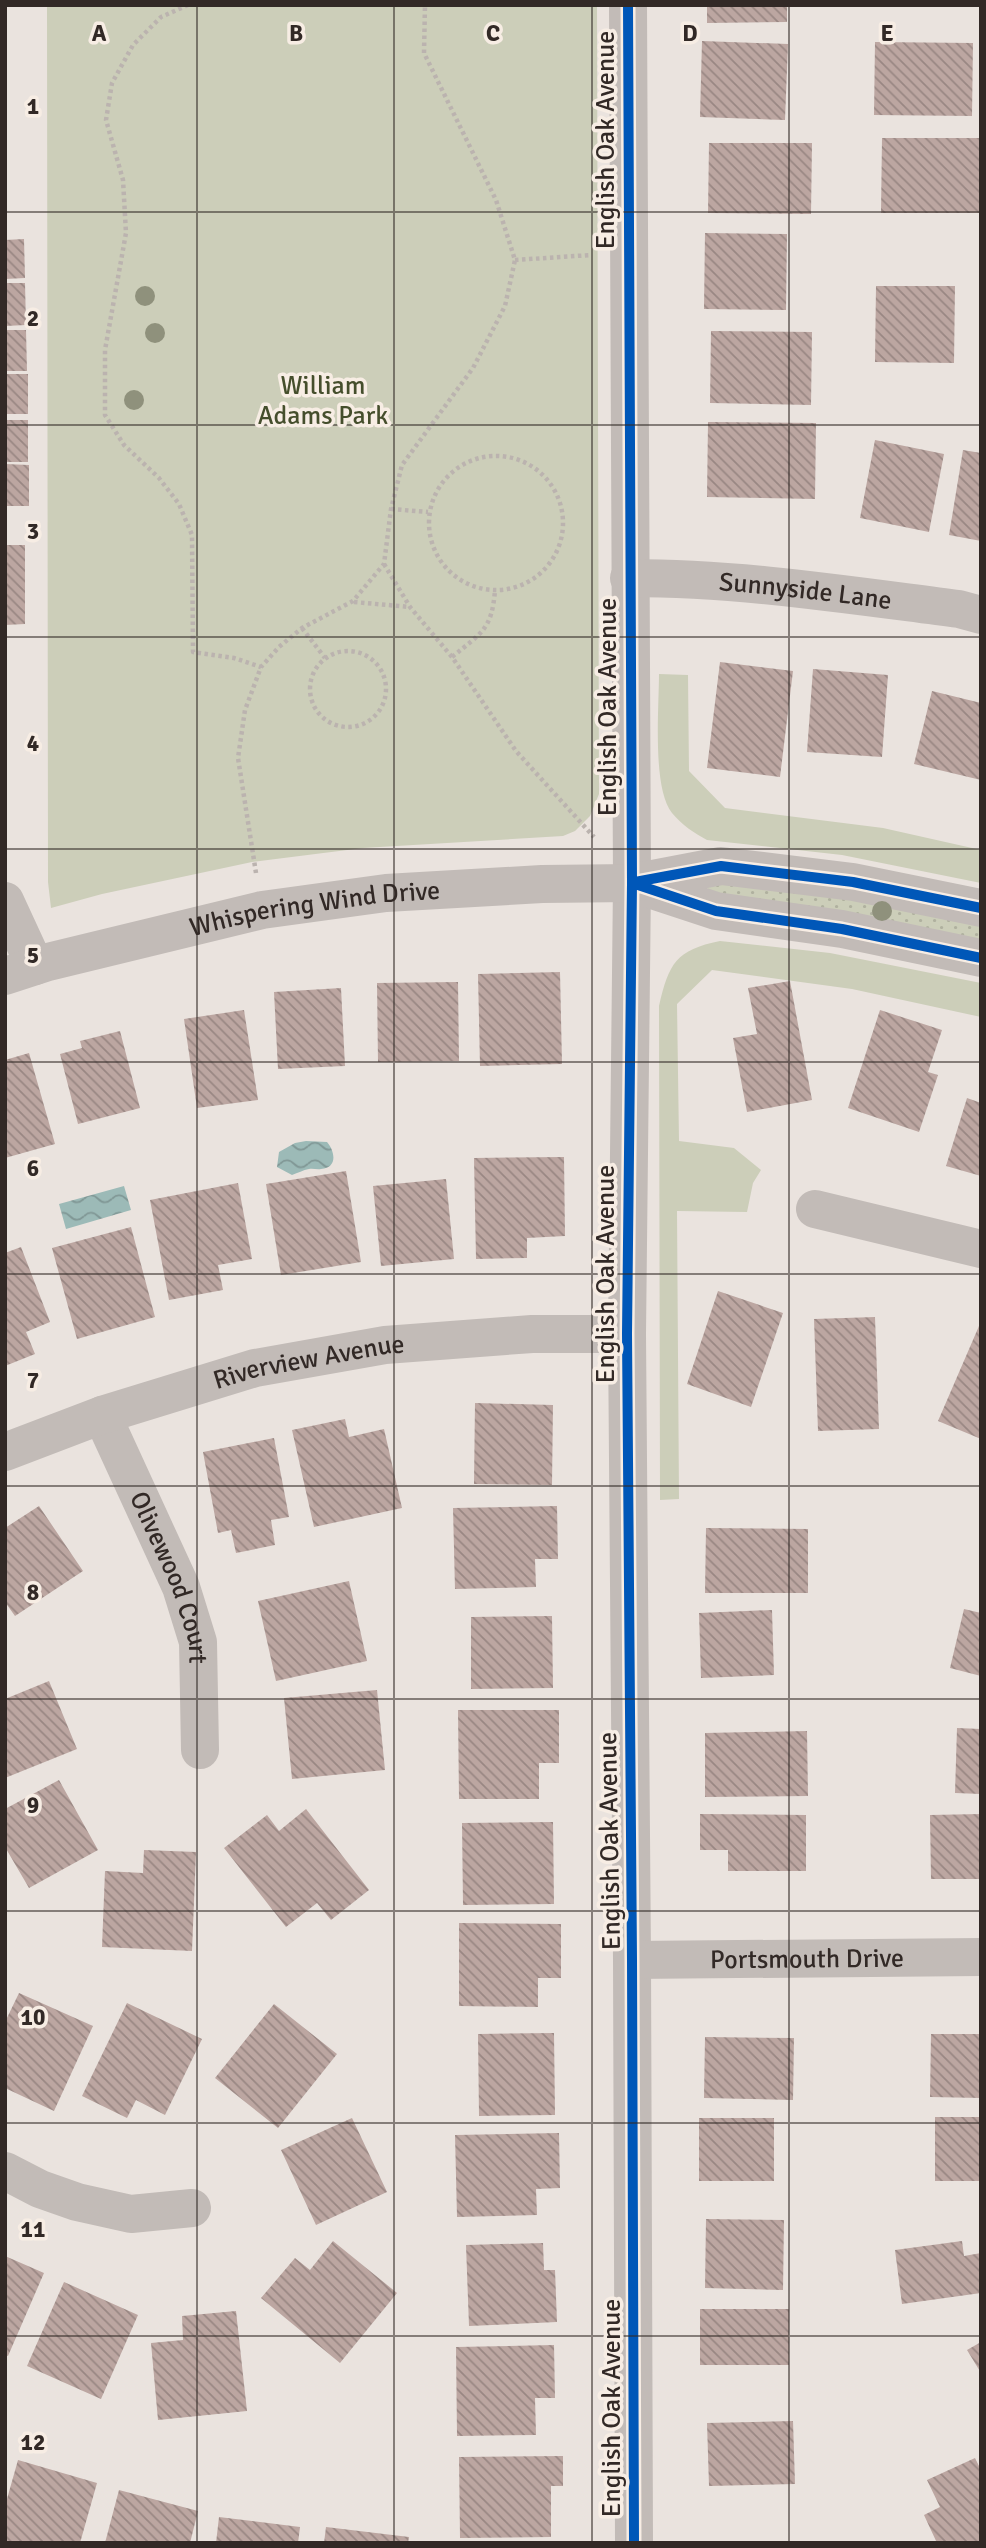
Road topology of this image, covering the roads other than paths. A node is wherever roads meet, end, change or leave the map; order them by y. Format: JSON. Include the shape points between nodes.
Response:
{"nodes":[{"id":1,"x":628,"y":5,"type":"edge"},
{"id":2,"x":629,"y":578,"type":"junction"},
{"id":3,"x":981,"y":615,"type":"edge"},
{"id":4,"x":632,"y":883,"type":"junction"},
{"id":5,"x":5,"y":901,"type":"edge"},
{"id":6,"x":981,"y":908,"type":"edge"},
{"id":7,"x":981,"y":958,"type":"edge"},
{"id":8,"x":20,"y":971,"type":"edge"},
{"id":9,"x":815,"y":1209,"type":"dead end"},
{"id":10,"x":981,"y":1249,"type":"edge"},
{"id":11,"x":626,"y":1334,"type":"junction"},
{"id":12,"x":102,"y":1415,"type":"junction"},
{"id":13,"x":5,"y":1452,"type":"edge"},
{"id":14,"x":200,"y":1750,"type":"dead end"},
{"id":15,"x":981,"y":1957,"type":"edge"},
{"id":16,"x":632,"y":1961,"type":"junction"},
{"id":17,"x":5,"y":2171,"type":"edge"},
{"id":18,"x":192,"y":2208,"type":"dead end"},
{"id":19,"x":634,"y":2543,"type":"edge"}],
"edges":[{"from":1,"to":2,"type":"street","name":"English Oak Avenue"},
{"from":2,"to":3,"type":"street","name":"Sunnyside Lane","via":[[778,585]]},
{"from":2,"to":4,"type":"street","name":"English Oak Avenue"},
{"from":4,"to":6,"type":"street","name":"Whispering Wind Drive","via":[[721,866],[853,882]]},
{"from":4,"to":7,"type":"street","name":"Whispering Wind Drive","via":[[716,912],[842,929]]},
{"from":4,"to":8,"type":"street","name":"Whispering Wind Drive","via":[[386,893],[262,910]]},
{"from":4,"to":11,"type":"street","name":"English Oak Avenue"},
{"from":5,"to":8,"type":"street"},
{"from":9,"to":10,"type":"street"},
{"from":11,"to":12,"type":"street","name":"Riverview Avenue","via":[[532,1334],[385,1345],[255,1368]]},
{"from":11,"to":16,"type":"street","name":"English Oak Avenue"},
{"from":12,"to":13,"type":"street","name":"Riverview Avenue"},
{"from":12,"to":14,"type":"street","name":"Olivewood Court","via":[[181,1587],[198,1642]]},
{"from":15,"to":16,"type":"street","name":"Portsmouth Drive"},
{"from":16,"to":19,"type":"street","name":"English Oak Avenue"},
{"from":17,"to":18,"type":"street","via":[[77,2202],[131,2214]]}]}
